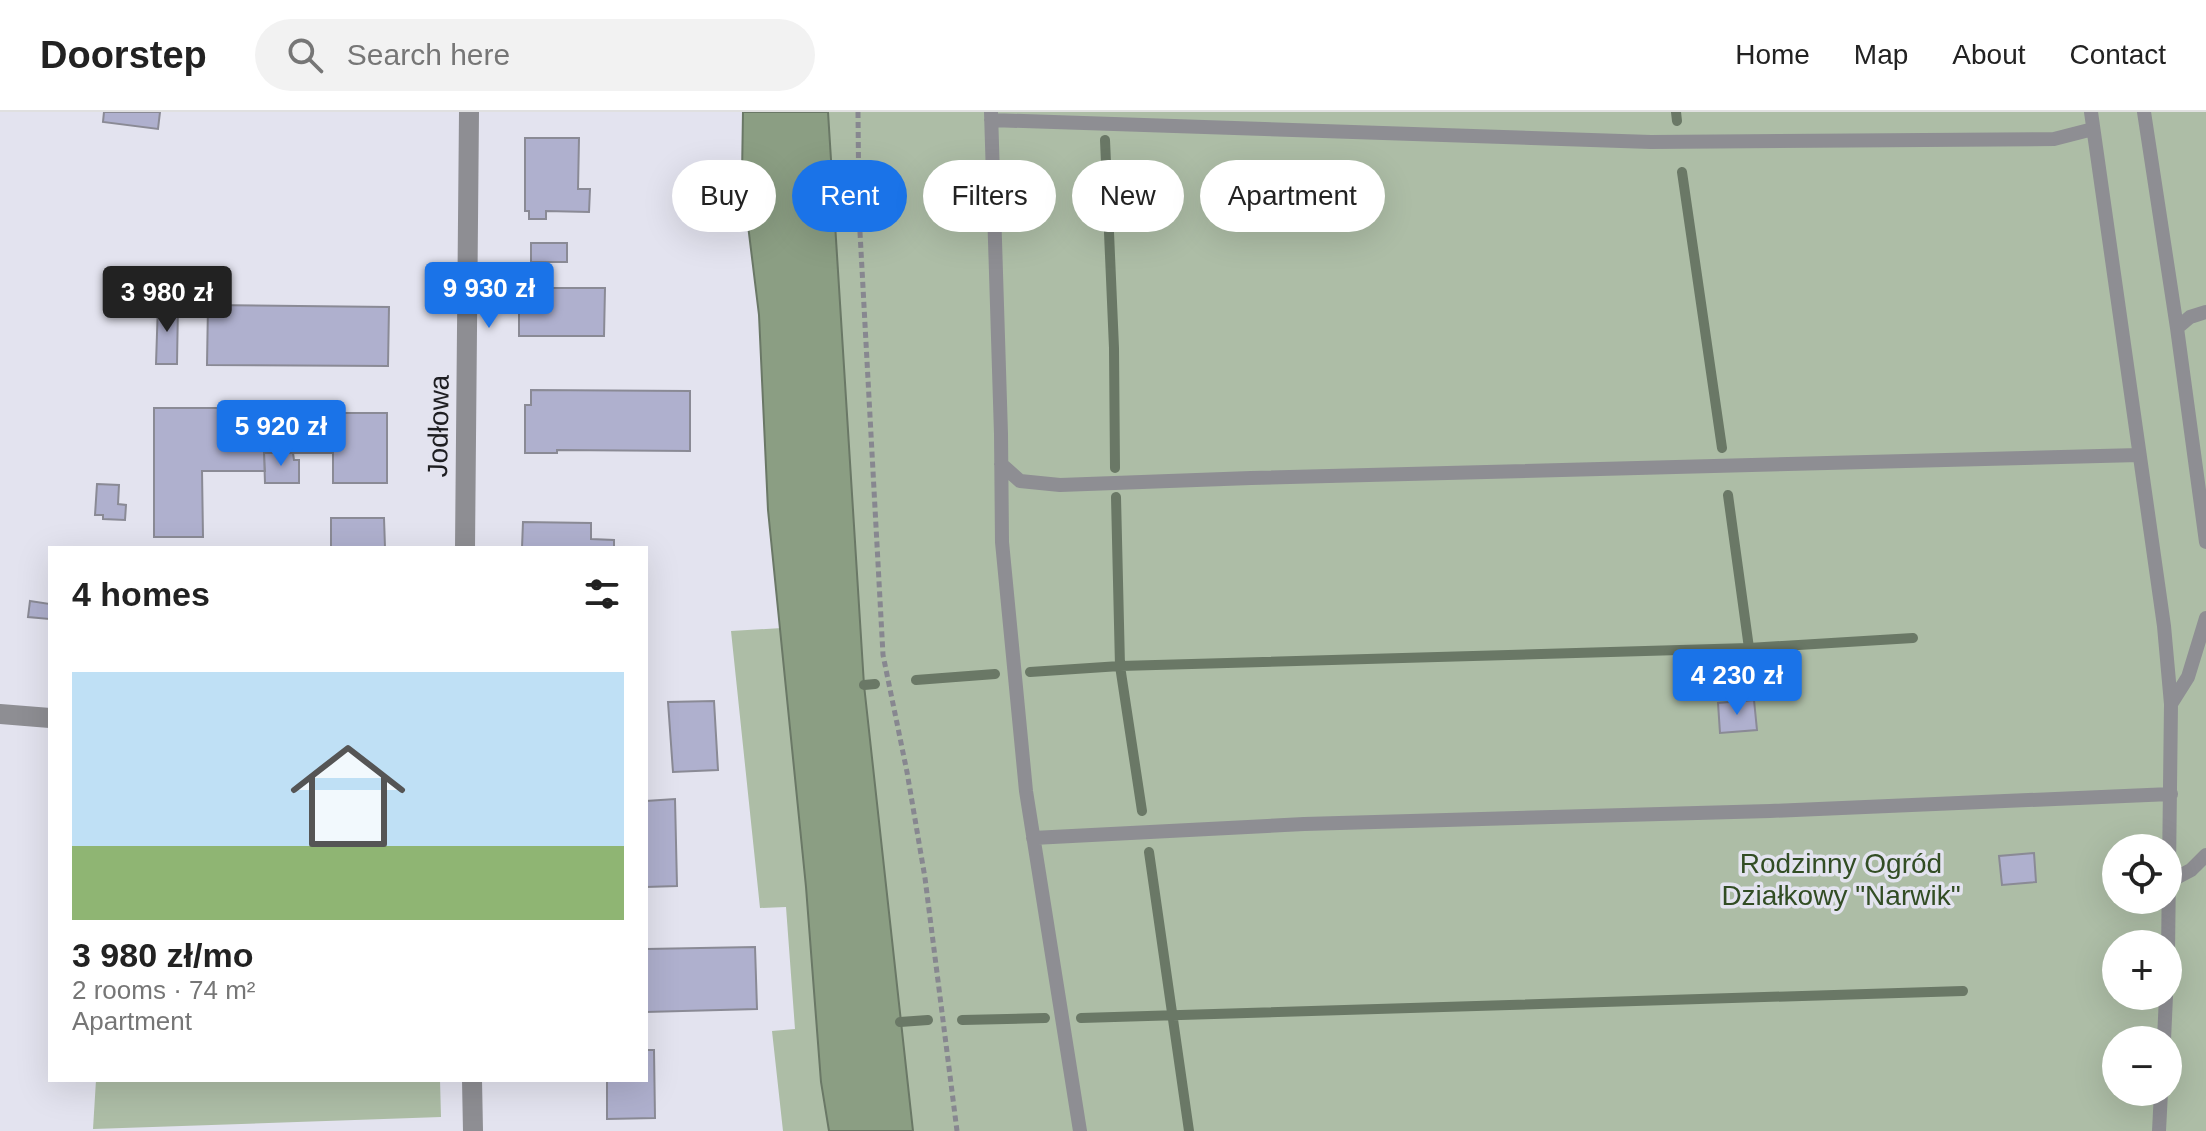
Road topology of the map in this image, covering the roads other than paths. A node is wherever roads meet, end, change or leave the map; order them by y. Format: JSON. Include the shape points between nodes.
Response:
{"nodes":[{"id":1,"x":469,"y":112,"type":"edge"},
{"id":2,"x":2091,"y":112,"type":"edge"},
{"id":3,"x":2144,"y":112,"type":"edge"},
{"id":4,"x":991,"y":116,"type":"edge"},
{"id":5,"x":2093,"y":129,"type":"junction"},
{"id":6,"x":2206,"y":312,"type":"edge"},
{"id":7,"x":2177,"y":328,"type":"junction"},
{"id":8,"x":2139,"y":455,"type":"junction"},
{"id":9,"x":1001,"y":464,"type":"junction"},
{"id":10,"x":2206,"y":542,"type":"edge"},
{"id":11,"x":465,"y":546,"type":"edge"},
{"id":12,"x":2206,"y":618,"type":"edge"},
{"id":13,"x":2171,"y":704,"type":"junction"},
{"id":14,"x":0,"y":714,"type":"edge"},
{"id":15,"x":48,"y":718,"type":"edge"},
{"id":16,"x":2171,"y":794,"type":"junction"},
{"id":17,"x":2171,"y":834,"type":"edge"},
{"id":18,"x":1033,"y":838,"type":"junction"},
{"id":19,"x":2206,"y":855,"type":"edge"},
{"id":20,"x":2206,"y":866,"type":"edge"},
{"id":21,"x":2191,"y":870,"type":"junction"},
{"id":22,"x":2182,"y":875,"type":"edge"},
{"id":23,"x":472,"y":1082,"type":"edge"},
{"id":24,"x":2160,"y":1106,"type":"edge"},
{"id":25,"x":473,"y":1131,"type":"edge"},
{"id":26,"x":1080,"y":1131,"type":"edge"},
{"id":27,"x":2159,"y":1131,"type":"edge"}],
"edges":[{"from":1,"to":11,"type":"street","name":"Jodłowa"},
{"from":2,"to":5,"type":"lane"},
{"from":3,"to":7,"type":"lane"},
{"from":4,"to":5,"type":"lane","via":[[1651,142],[2054,139]]},
{"from":4,"to":9,"type":"lane"},
{"from":5,"to":8,"type":"lane"},
{"from":6,"to":7,"type":"lane"},
{"from":7,"to":10,"type":"lane"},
{"from":8,"to":9,"type":"lane","via":[[1060,485],[1020,481]]},
{"from":8,"to":13,"type":"lane"},
{"from":9,"to":18,"type":"lane","via":[[1002,542]]},
{"from":12,"to":13,"type":"lane","via":[[2188,677]]},
{"from":13,"to":16,"type":"lane"},
{"from":14,"to":15,"type":"street"},
{"from":16,"to":17,"type":"lane"},
{"from":16,"to":18,"type":"lane"},
{"from":18,"to":26,"type":"lane"},
{"from":19,"to":21,"type":"lane"},
{"from":20,"to":21,"type":"lane"},
{"from":21,"to":22,"type":"lane"},
{"from":23,"to":25,"type":"street"},
{"from":24,"to":27,"type":"lane"}]}
